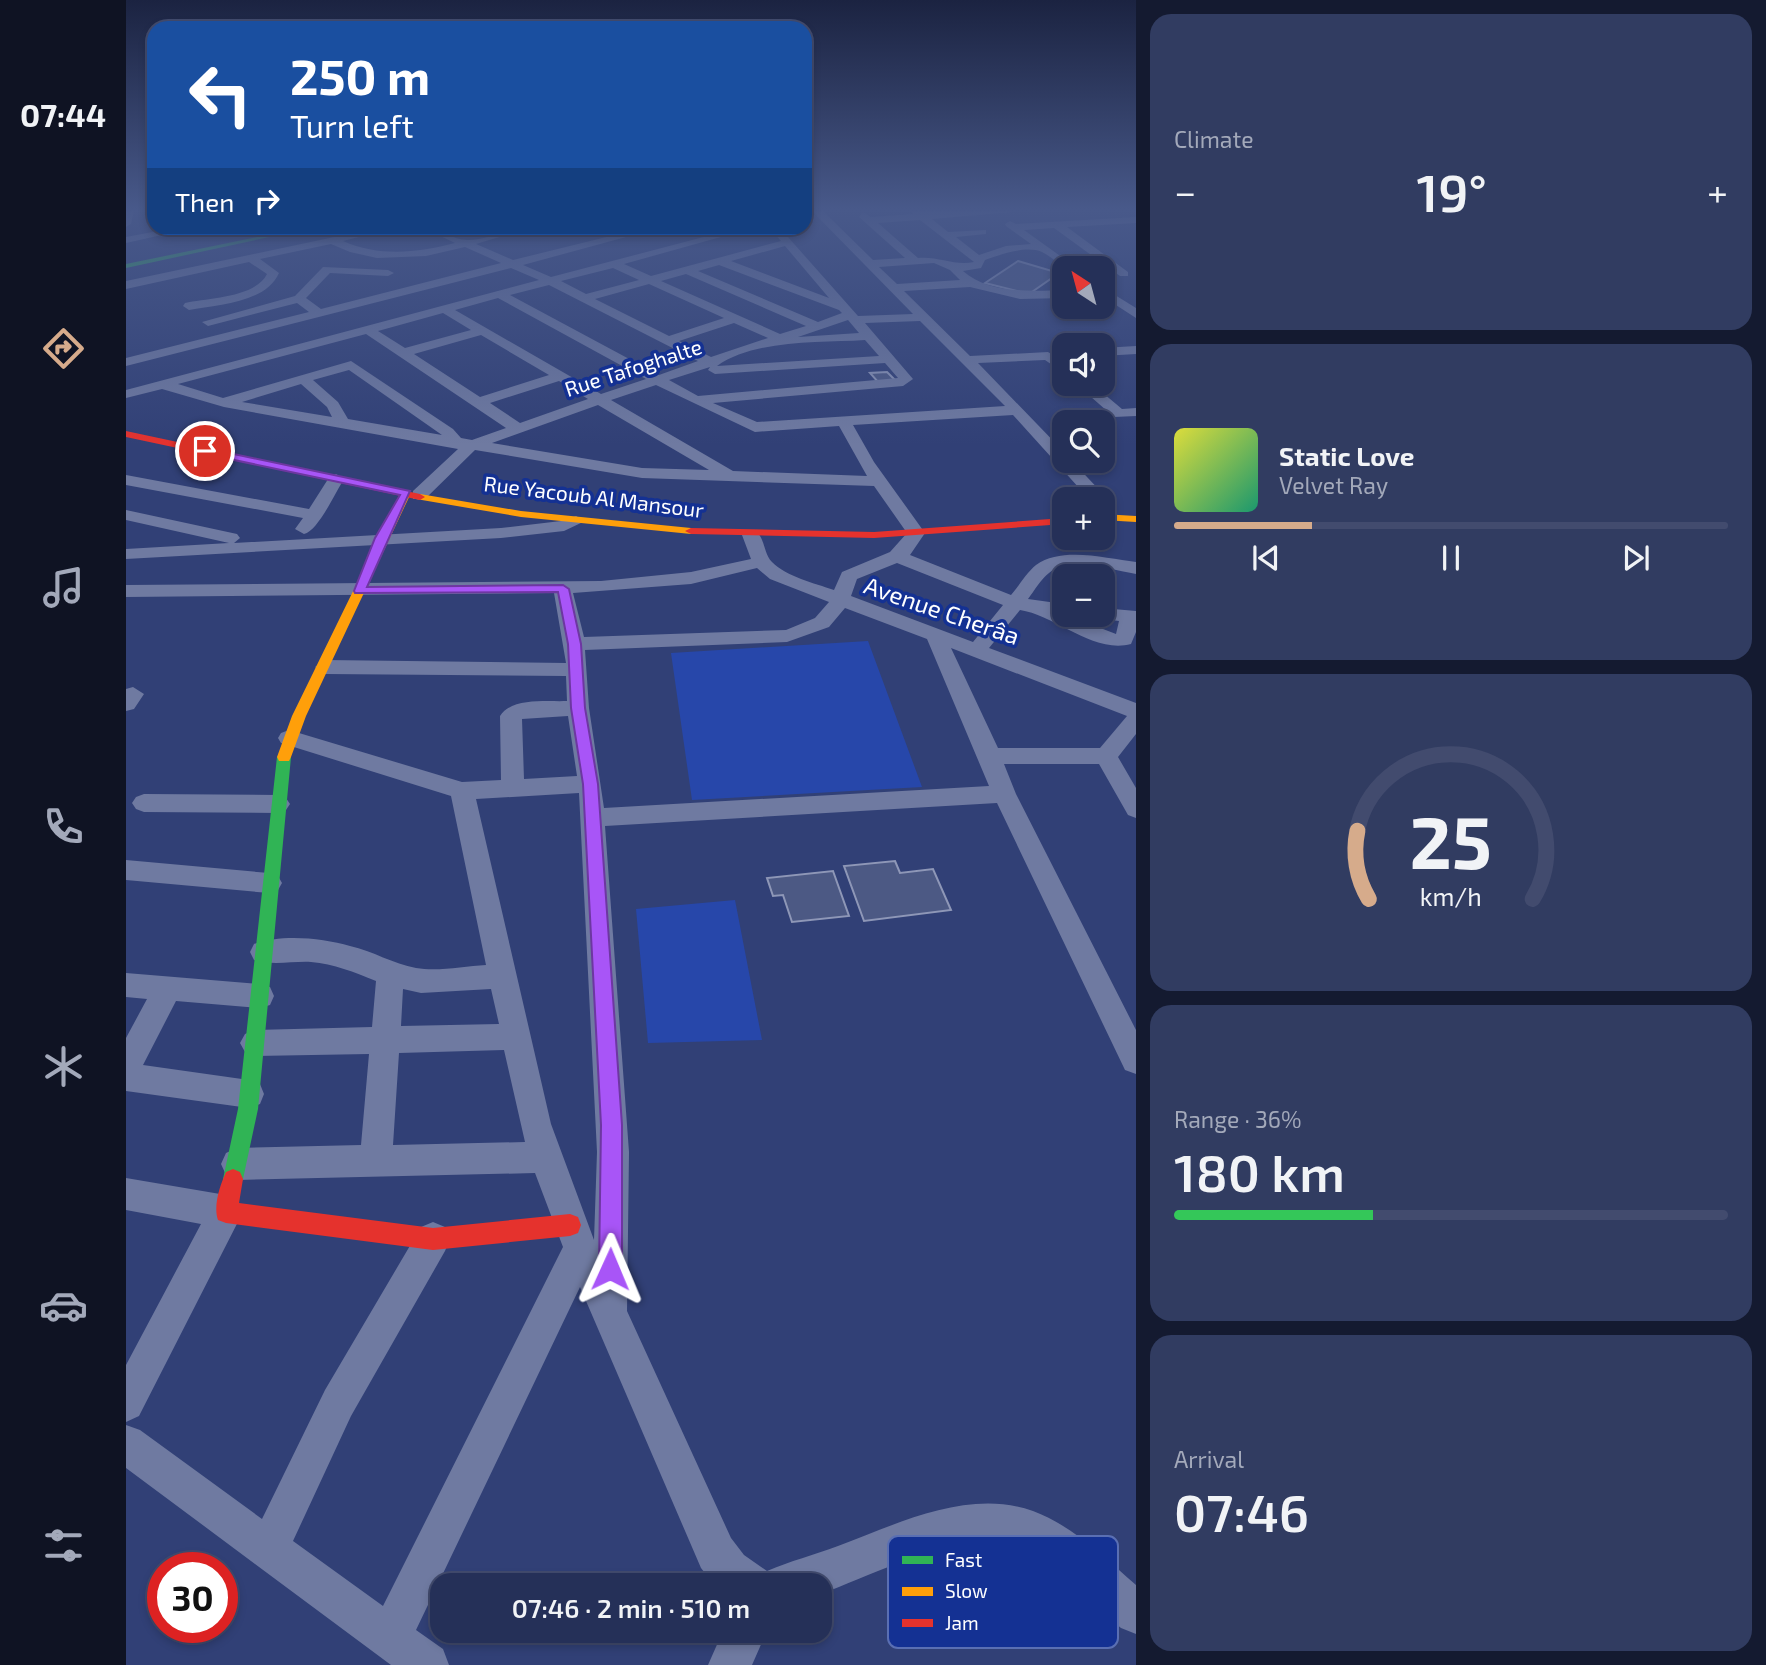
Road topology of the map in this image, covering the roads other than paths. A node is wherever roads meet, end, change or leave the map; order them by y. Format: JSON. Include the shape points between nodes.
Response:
{"nodes":[{"id":1,"x":894,"y":288,"type":"edge"},
{"id":2,"x":167,"y":289,"type":"edge"},
{"id":3,"x":258,"y":289,"type":"edge"},
{"id":4,"x":309,"y":289,"type":"edge"},
{"id":5,"x":412,"y":289,"type":"edge"},
{"id":6,"x":524,"y":289,"type":"edge"},
{"id":7,"x":566,"y":289,"type":"edge"},
{"id":8,"x":618,"y":289,"type":"edge"},
{"id":9,"x":667,"y":289,"type":"edge"},
{"id":10,"x":730,"y":289,"type":"edge"},
{"id":11,"x":787,"y":289,"type":"edge"},
{"id":12,"x":828,"y":289,"type":"edge"},
{"id":13,"x":994,"y":289,"type":"edge"},
{"id":14,"x":352,"y":293,"type":"dead end"},
{"id":15,"x":501,"y":295,"type":"junction"},
{"id":16,"x":1052,"y":295,"type":"edge"},
{"id":17,"x":585,"y":298,"type":"junction"},
{"id":18,"x":299,"y":299,"type":"junction"},
{"id":19,"x":1115,"y":299,"type":"edge"},
{"id":20,"x":181,"y":300,"type":"junction"},
{"id":21,"x":365,"y":301,"type":"junction"},
{"id":22,"x":445,"y":309,"type":"junction"},
{"id":23,"x":319,"y":313,"type":"junction"},
{"id":24,"x":849,"y":314,"type":"junction"},
{"id":25,"x":1136,"y":314,"type":"edge"},
{"id":26,"x":921,"y":317,"type":"junction"},
{"id":27,"x":734,"y":319,"type":"junction"},
{"id":28,"x":395,"y":321,"type":"junction"},
{"id":29,"x":208,"y":322,"type":"junction"},
{"id":30,"x":817,"y":326,"type":"junction"},
{"id":31,"x":366,"y":329,"type":"junction"},
{"id":32,"x":485,"y":330,"type":"junction"},
{"id":33,"x":869,"y":336,"type":"junction"},
{"id":34,"x":226,"y":337,"type":"junction"},
{"id":35,"x":780,"y":339,"type":"junction"},
{"id":36,"x":669,"y":340,"type":"junction"},
{"id":37,"x":1136,"y":350,"type":"edge"},
{"id":38,"x":1115,"y":351,"type":"edge"},
{"id":39,"x":404,"y":353,"type":"junction"},
{"id":40,"x":1048,"y":356,"type":"junction"},
{"id":41,"x":1052,"y":356,"type":"edge"},
{"id":42,"x":889,"y":359,"type":"junction"},
{"id":43,"x":1052,"y":359,"type":"edge"},
{"id":44,"x":965,"y":360,"type":"junction"},
{"id":45,"x":126,"y":362,"type":"edge"},
{"id":46,"x":712,"y":363,"type":"junction"},
{"id":47,"x":682,"y":372,"type":"junction"},
{"id":48,"x":561,"y":376,"type":"junction"},
{"id":49,"x":302,"y":378,"type":"junction"},
{"id":50,"x":658,"y":380,"type":"junction"},
{"id":51,"x":162,"y":384,"type":"junction"},
{"id":52,"x":126,"y":394,"type":"edge"},
{"id":53,"x":1098,"y":396,"type":"edge"},
{"id":54,"x":600,"y":399,"type":"junction"},
{"id":55,"x":695,"y":400,"type":"junction"},
{"id":56,"x":479,"y":402,"type":"junction"},
{"id":57,"x":224,"y":403,"type":"junction"},
{"id":58,"x":1017,"y":410,"type":"junction"},
{"id":59,"x":1136,"y":412,"type":"edge"},
{"id":60,"x":1119,"y":414,"type":"junction"},
{"id":61,"x":343,"y":424,"type":"junction"},
{"id":62,"x":845,"y":424,"type":"junction"},
{"id":63,"x":517,"y":428,"type":"junction"},
{"id":64,"x":1136,"y":428,"type":"edge"},
{"id":65,"x":126,"y":434,"type":"edge"},
{"id":66,"x":464,"y":445,"type":"junction"},
{"id":67,"x":866,"y":463,"type":"junction"},
{"id":68,"x":727,"y":474,"type":"junction"},
{"id":69,"x":755,"y":474,"type":"junction"},
{"id":70,"x":336,"y":479,"type":"junction"},
{"id":71,"x":878,"y":481,"type":"junction"},
{"id":72,"x":129,"y":483,"type":"edge"},
{"id":73,"x":1087,"y":487,"type":"edge"},
{"id":74,"x":413,"y":494,"type":"junction"},
{"id":75,"x":1115,"y":514,"type":"edge"},
{"id":76,"x":126,"y":515,"type":"edge"},
{"id":77,"x":314,"y":515,"type":"junction"},
{"id":78,"x":1136,"y":517,"type":"edge"},
{"id":79,"x":576,"y":521,"type":"junction"},
{"id":80,"x":1052,"y":522,"type":"edge"},
{"id":81,"x":916,"y":533,"type":"junction"},
{"id":82,"x":751,"y":535,"type":"junction"},
{"id":83,"x":381,"y":538,"type":"junction"},
{"id":84,"x":294,"y":542,"type":"junction"},
{"id":85,"x":261,"y":545,"type":"junction"},
{"id":86,"x":126,"y":554,"type":"edge"},
{"id":87,"x":900,"y":557,"type":"junction"},
{"id":88,"x":761,"y":562,"type":"junction"},
{"id":89,"x":1136,"y":568,"type":"edge"},
{"id":90,"x":563,"y":589,"type":"junction"},
{"id":91,"x":126,"y":591,"type":"edge"},
{"id":92,"x":360,"y":591,"type":"junction"},
{"id":93,"x":841,"y":602,"type":"junction"},
{"id":94,"x":1014,"y":603,"type":"junction"},
{"id":95,"x":1036,"y":608,"type":"junction"},
{"id":96,"x":1052,"y":609,"type":"edge"},
{"id":97,"x":1115,"y":615,"type":"edge"},
{"id":98,"x":1133,"y":617,"type":"edge"},
{"id":99,"x":934,"y":633,"type":"junction"},
{"id":100,"x":978,"y":649,"type":"junction"},
{"id":101,"x":576,"y":657,"type":"junction"},
{"id":102,"x":325,"y":667,"type":"junction"},
{"id":103,"x":578,"y":708,"type":"junction"},
{"id":104,"x":1136,"y":711,"type":"edge"},
{"id":105,"x":1136,"y":719,"type":"edge"},
{"id":106,"x":289,"y":738,"type":"junction"},
{"id":107,"x":990,"y":756,"type":"junction"},
{"id":108,"x":1106,"y":756,"type":"junction"},
{"id":109,"x":590,"y":784,"type":"junction"},
{"id":110,"x":1128,"y":784,"type":"edge"},
{"id":111,"x":513,"y":788,"type":"junction"},
{"id":112,"x":462,"y":791,"type":"junction"},
{"id":113,"x":1004,"y":794,"type":"junction"},
{"id":114,"x":144,"y":803,"type":"dead end"},
{"id":115,"x":278,"y":804,"type":"junction"},
{"id":116,"x":1136,"y":810,"type":"edge"},
{"id":117,"x":592,"y":818,"type":"junction"},
{"id":118,"x":126,"y":870,"type":"edge"},
{"id":119,"x":269,"y":883,"type":"junction"},
{"id":120,"x":264,"y":952,"type":"junction"},
{"id":121,"x":390,"y":975,"type":"junction"},
{"id":122,"x":504,"y":976,"type":"junction"},
{"id":123,"x":126,"y":985,"type":"edge"},
{"id":124,"x":168,"y":988,"type":"junction"},
{"id":125,"x":260,"y":996,"type":"junction"},
{"id":126,"x":517,"y":1037,"type":"junction"},
{"id":127,"x":383,"y":1042,"type":"junction"},
{"id":128,"x":255,"y":1043,"type":"junction"},
{"id":129,"x":1136,"y":1060,"type":"edge"},
{"id":130,"x":126,"y":1067,"type":"edge"},
{"id":131,"x":126,"y":1077,"type":"edge"},
{"id":132,"x":249,"y":1094,"type":"junction"},
{"id":133,"x":546,"y":1157,"type":"junction"},
{"id":134,"x":376,"y":1160,"type":"junction"},
{"id":135,"x":237,"y":1164,"type":"junction"},
{"id":136,"x":126,"y":1194,"type":"edge"},
{"id":137,"x":226,"y":1212,"type":"junction"},
{"id":138,"x":575,"y":1237,"type":"junction"},
{"id":139,"x":433,"y":1239,"type":"junction"},
{"id":140,"x":610,"y":1317,"type":"junction"},
{"id":141,"x":126,"y":1402,"type":"edge"},
{"id":142,"x":126,"y":1444,"type":"edge"},
{"id":143,"x":928,"y":1536,"type":"edge"},
{"id":144,"x":1040,"y":1536,"type":"edge"},
{"id":145,"x":888,"y":1548,"type":"edge"},
{"id":146,"x":268,"y":1550,"type":"junction"},
{"id":147,"x":734,"y":1573,"type":"edge"},
{"id":148,"x":819,"y":1573,"type":"edge"},
{"id":149,"x":1118,"y":1598,"type":"edge"},
{"id":150,"x":1136,"y":1613,"type":"edge"},
{"id":151,"x":390,"y":1638,"type":"junction"},
{"id":152,"x":740,"y":1643,"type":"edge"},
{"id":153,"x":427,"y":1665,"type":"edge"},
{"id":154,"x":730,"y":1665,"type":"edge"}],
"edges":[{"from":1,"to":26,"type":"street"},
{"from":2,"to":20,"type":"street"},
{"from":3,"to":20,"type":"street"},
{"from":4,"to":18,"type":"street"},
{"from":5,"to":21,"type":"street"},
{"from":6,"to":15,"type":"street"},
{"from":7,"to":17,"type":"street"},
{"from":8,"to":17,"type":"street"},
{"from":9,"to":27,"type":"street"},
{"from":10,"to":30,"type":"street"},
{"from":11,"to":24,"type":"street"},
{"from":12,"to":24,"type":"street"},
{"from":13,"to":16,"type":"street"},
{"from":14,"to":21,"type":"street"},
{"from":15,"to":22,"type":"street"},
{"from":15,"to":50,"type":"street"},
{"from":17,"to":36,"type":"street"},
{"from":18,"to":23,"type":"street"},
{"from":18,"to":29,"type":"street"},
{"from":19,"to":25,"type":"street"},
{"from":20,"to":29,"type":"street"},
{"from":21,"to":23,"type":"street"},
{"from":21,"to":28,"type":"street"},
{"from":22,"to":28,"type":"street"},
{"from":22,"to":32,"type":"street"},
{"from":23,"to":34,"type":"street"},
{"from":24,"to":26,"type":"street"},
{"from":24,"to":30,"type":"street","name":"Rue Tafoghalte"},
{"from":24,"to":33,"type":"street"},
{"from":26,"to":44,"type":"street"},
{"from":27,"to":35,"type":"street"},
{"from":27,"to":36,"type":"street"},
{"from":28,"to":31,"type":"street"},
{"from":29,"to":34,"type":"street"},
{"from":30,"to":35,"type":"street","name":"Rue Tafoghalte"},
{"from":31,"to":39,"type":"street"},
{"from":31,"to":51,"type":"street"},
{"from":32,"to":39,"type":"street"},
{"from":32,"to":48,"type":"street"},
{"from":33,"to":35,"type":"street"},
{"from":33,"to":42,"type":"street"},
{"from":34,"to":45,"type":"street"},
{"from":35,"to":46,"type":"street","name":"Rue Tafoghalte"},
{"from":36,"to":46,"type":"street"},
{"from":37,"to":38,"type":"street"},
{"from":39,"to":56,"type":"street"},
{"from":40,"to":41,"type":"street"},
{"from":40,"to":43,"type":"street"},
{"from":40,"to":44,"type":"street"},
{"from":42,"to":47,"type":"street"},
{"from":42,"to":55,"type":"street","via":[[904,381]]},
{"from":44,"to":58,"type":"street"},
{"from":46,"to":47,"type":"street","name":"Rue Tafoghalte"},
{"from":47,"to":50,"type":"street","name":"Rue Tafoghalte"},
{"from":48,"to":54,"type":"street"},
{"from":48,"to":56,"type":"street"},
{"from":49,"to":57,"type":"street"},
{"from":49,"to":61,"type":"street","via":[[333,405]]},
{"from":49,"to":66,"type":"street","via":[[341,366],[356,367]]},
{"from":50,"to":54,"type":"street","name":"Rue Tafoghalte"},
{"from":50,"to":55,"type":"street"},
{"from":51,"to":52,"type":"street"},
{"from":51,"to":57,"type":"street"},
{"from":53,"to":60,"type":"street"},
{"from":54,"to":63,"type":"street","name":"Rue Tafoghalte"},
{"from":54,"to":68,"type":"street"},
{"from":55,"to":62,"type":"street","via":[[755,427]]},
{"from":56,"to":63,"type":"street"},
{"from":57,"to":61,"type":"street"},
{"from":58,"to":62,"type":"street"},
{"from":58,"to":73,"type":"street"},
{"from":59,"to":60,"type":"street"},
{"from":60,"to":64,"type":"street"},
{"from":61,"to":66,"type":"street"},
{"from":62,"to":67,"type":"street"},
{"from":63,"to":66,"type":"street","name":"Rue Tafoghalte"},
{"from":65,"to":70,"type":"street","name":"Rue Yacoub Al Mansour"},
{"from":66,"to":68,"type":"street","via":[[642,473]]},
{"from":66,"to":74,"type":"street"},
{"from":67,"to":69,"type":"street"},
{"from":67,"to":71,"type":"street"},
{"from":68,"to":69,"type":"street"},
{"from":69,"to":71,"type":"street"},
{"from":70,"to":74,"type":"street","name":"Rue Yacoub Al Mansour"},
{"from":70,"to":77,"type":"street"},
{"from":71,"to":81,"type":"street"},
{"from":72,"to":77,"type":"street"},
{"from":74,"to":79,"type":"street","name":"Rue Yacoub Al Mansour"},
{"from":74,"to":83,"type":"street"},
{"from":75,"to":78,"type":"street"},
{"from":76,"to":85,"type":"street"},
{"from":77,"to":84,"type":"street"},
{"from":79,"to":82,"type":"street","name":"Rue Yacoub Al Mansour"},
{"from":79,"to":83,"type":"street","via":[[541,530]]},
{"from":80,"to":81,"type":"street","name":"Rue Yacoub Al Mansour"},
{"from":81,"to":82,"type":"street","name":"Rue Yacoub Al Mansour"},
{"from":81,"to":87,"type":"street"},
{"from":82,"to":88,"type":"street"},
{"from":83,"to":84,"type":"street"},
{"from":83,"to":92,"type":"street"},
{"from":84,"to":85,"type":"street"},
{"from":85,"to":86,"type":"street"},
{"from":87,"to":93,"type":"street","via":[[849,576]]},
{"from":87,"to":94,"type":"street"},
{"from":88,"to":90,"type":"street","via":[[691,578]]},
{"from":88,"to":93,"type":"street","name":"Avenue Cherâa","via":[[777,575]]},
{"from":89,"to":94,"type":"street","via":[[1075,561],[1050,564]]},
{"from":90,"to":92,"type":"street"},
{"from":90,"to":101,"type":"street"},
{"from":91,"to":92,"type":"street"},
{"from":92,"to":102,"type":"street"},
{"from":93,"to":99,"type":"street","name":"Avenue Cherâa"},
{"from":93,"to":101,"type":"street","via":[[834,616],[817,627],[787,636]]},
{"from":94,"to":95,"type":"street"},
{"from":94,"to":100,"type":"street"},
{"from":95,"to":96,"type":"street"},
{"from":95,"to":98,"type":"street","via":[[1115,641],[1124,640]]},
{"from":97,"to":98,"type":"street"},
{"from":99,"to":100,"type":"street","name":"Avenue Cherâa"},
{"from":99,"to":107,"type":"street"},
{"from":100,"to":104,"type":"street","name":"Avenue Cherâa"},
{"from":101,"to":102,"type":"street"},
{"from":101,"to":103,"type":"street"},
{"from":102,"to":106,"type":"street"},
{"from":103,"to":109,"type":"street"},
{"from":103,"to":111,"type":"street","via":[[520,711],[511,716]]},
{"from":105,"to":108,"type":"street"},
{"from":106,"to":112,"type":"street"},
{"from":106,"to":115,"type":"street"},
{"from":107,"to":108,"type":"street"},
{"from":107,"to":113,"type":"street"},
{"from":108,"to":110,"type":"street"},
{"from":109,"to":111,"type":"street"},
{"from":109,"to":117,"type":"street"},
{"from":110,"to":116,"type":"street"},
{"from":111,"to":112,"type":"street"},
{"from":112,"to":122,"type":"street"},
{"from":113,"to":117,"type":"street"},
{"from":113,"to":129,"type":"street"},
{"from":114,"to":115,"type":"street"},
{"from":115,"to":119,"type":"street"},
{"from":117,"to":140,"type":"street","via":[[613,1152]]},
{"from":118,"to":119,"type":"street"},
{"from":119,"to":120,"type":"street"},
{"from":120,"to":121,"type":"street","via":[[311,951],[350,957]]},
{"from":120,"to":125,"type":"street"},
{"from":121,"to":122,"type":"street","via":[[421,981]]},
{"from":121,"to":127,"type":"street"},
{"from":122,"to":126,"type":"street"},
{"from":123,"to":124,"type":"street"},
{"from":124,"to":125,"type":"street"},
{"from":124,"to":130,"type":"street"},
{"from":125,"to":128,"type":"street"},
{"from":126,"to":127,"type":"street"},
{"from":126,"to":133,"type":"street"},
{"from":127,"to":128,"type":"street"},
{"from":127,"to":134,"type":"street"},
{"from":128,"to":132,"type":"street"},
{"from":131,"to":132,"type":"street"},
{"from":132,"to":135,"type":"street"},
{"from":133,"to":134,"type":"street"},
{"from":133,"to":138,"type":"street"},
{"from":134,"to":135,"type":"street"},
{"from":135,"to":137,"type":"street"},
{"from":136,"to":137,"type":"street"},
{"from":137,"to":139,"type":"street"},
{"from":137,"to":141,"type":"street"},
{"from":138,"to":139,"type":"street"},
{"from":138,"to":140,"type":"street"},
{"from":138,"to":151,"type":"street"},
{"from":139,"to":146,"type":"street","via":[[338,1403]]},
{"from":140,"to":147,"type":"street","via":[[716,1553]]},
{"from":142,"to":146,"type":"street"},
{"from":143,"to":144,"type":"street","via":[[962,1526],[1009,1522]]},
{"from":145,"to":148,"type":"street"},
{"from":146,"to":151,"type":"street"},
{"from":149,"to":150,"type":"street"},
{"from":151,"to":153,"type":"street"},
{"from":152,"to":154,"type":"street"}]}
